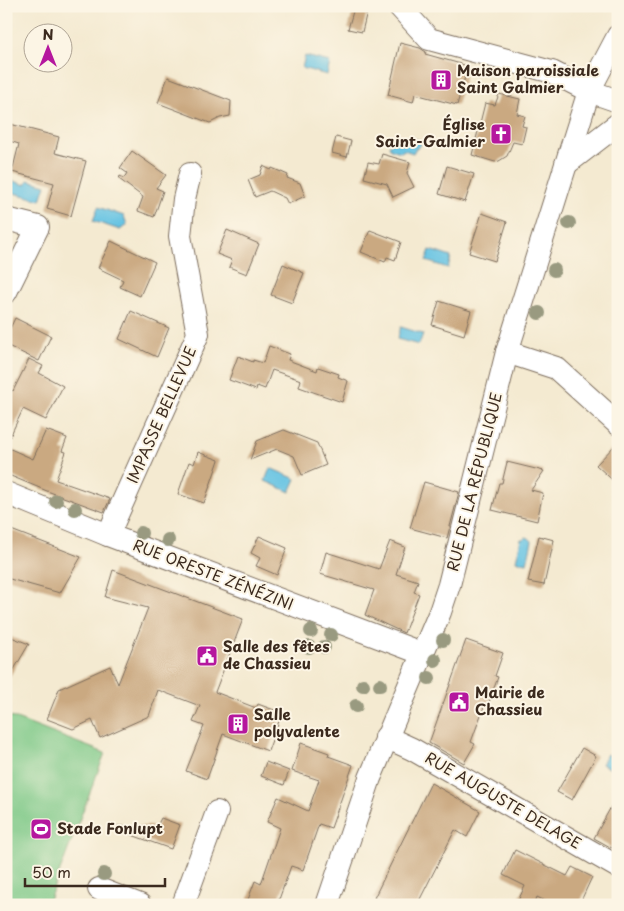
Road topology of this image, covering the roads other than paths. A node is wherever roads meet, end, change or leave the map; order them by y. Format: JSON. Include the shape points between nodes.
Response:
{"nodes":[{"id":1,"x":401,"y":7,"type":"edge"},
{"id":2,"x":618,"y":36,"type":"edge"},
{"id":3,"x":612,"y":61,"type":"edge"},
{"id":4,"x":552,"y":72,"type":"junction"},
{"id":5,"x":589,"y":91,"type":"junction"},
{"id":6,"x":618,"y":101,"type":"edge"},
{"id":7,"x":618,"y":124,"type":"edge"},
{"id":8,"x":566,"y":164,"type":"junction"},
{"id":9,"x":190,"y":174,"type":"dead end"},
{"id":10,"x":6,"y":219,"type":"edge"},
{"id":11,"x":6,"y":292,"type":"edge"},
{"id":12,"x":507,"y":352,"type":"junction"},
{"id":13,"x":618,"y":424,"type":"edge"},
{"id":14,"x":6,"y":493,"type":"edge"},
{"id":15,"x":108,"y":535,"type":"junction"},
{"id":16,"x":421,"y":654,"type":"junction"},
{"id":17,"x":386,"y":737,"type":"junction"},
{"id":18,"x":217,"y":812,"type":"dead end"},
{"id":19,"x":618,"y":868,"type":"edge"},
{"id":20,"x":99,"y":889,"type":"dead end"},
{"id":21,"x":140,"y":905,"type":"edge"},
{"id":22,"x":183,"y":905,"type":"edge"},
{"id":23,"x":327,"y":905,"type":"edge"}],
"edges":[{"from":1,"to":4,"type":"street","via":[[429,39]]},
{"from":2,"to":3,"type":"street","name":"RUE DE LA RÉPUBLIQUE"},
{"from":3,"to":4,"type":"street","via":[[568,74]]},
{"from":3,"to":5,"type":"street","name":"RUE DE LA RÉPUBLIQUE"},
{"from":4,"to":5,"type":"street"},
{"from":5,"to":6,"type":"street"},
{"from":5,"to":8,"type":"street","name":"RUE DE LA RÉPUBLIQUE"},
{"from":7,"to":8,"type":"street"},
{"from":8,"to":12,"type":"street","name":"RUE DE LA RÉPUBLIQUE"},
{"from":9,"to":15,"type":"street","name":"IMPASSE BELLEVUE","via":[[180,236],[198,334]]},
{"from":10,"to":11,"type":"street","via":[[38,227]]},
{"from":12,"to":13,"type":"street","via":[[556,368]]},
{"from":12,"to":16,"type":"street","name":"RUE DE LA RÉPUBLIQUE","via":[[449,585]]},
{"from":14,"to":15,"type":"street","name":"RUE ORESTE ZÉNÉZINI"},
{"from":15,"to":16,"type":"street","name":"RUE ORESTE ZÉNÉZINI"},
{"from":16,"to":17,"type":"street","name":"RUE DE LA RÉPUBLIQUE"},
{"from":17,"to":19,"type":"street","name":"RUE AUGUSTE DELAGE"},
{"from":17,"to":23,"type":"street","name":"RUE DE LA RÉPUBLIQUE"},
{"from":18,"to":22,"type":"street"},
{"from":20,"to":21,"type":"street"}]}
